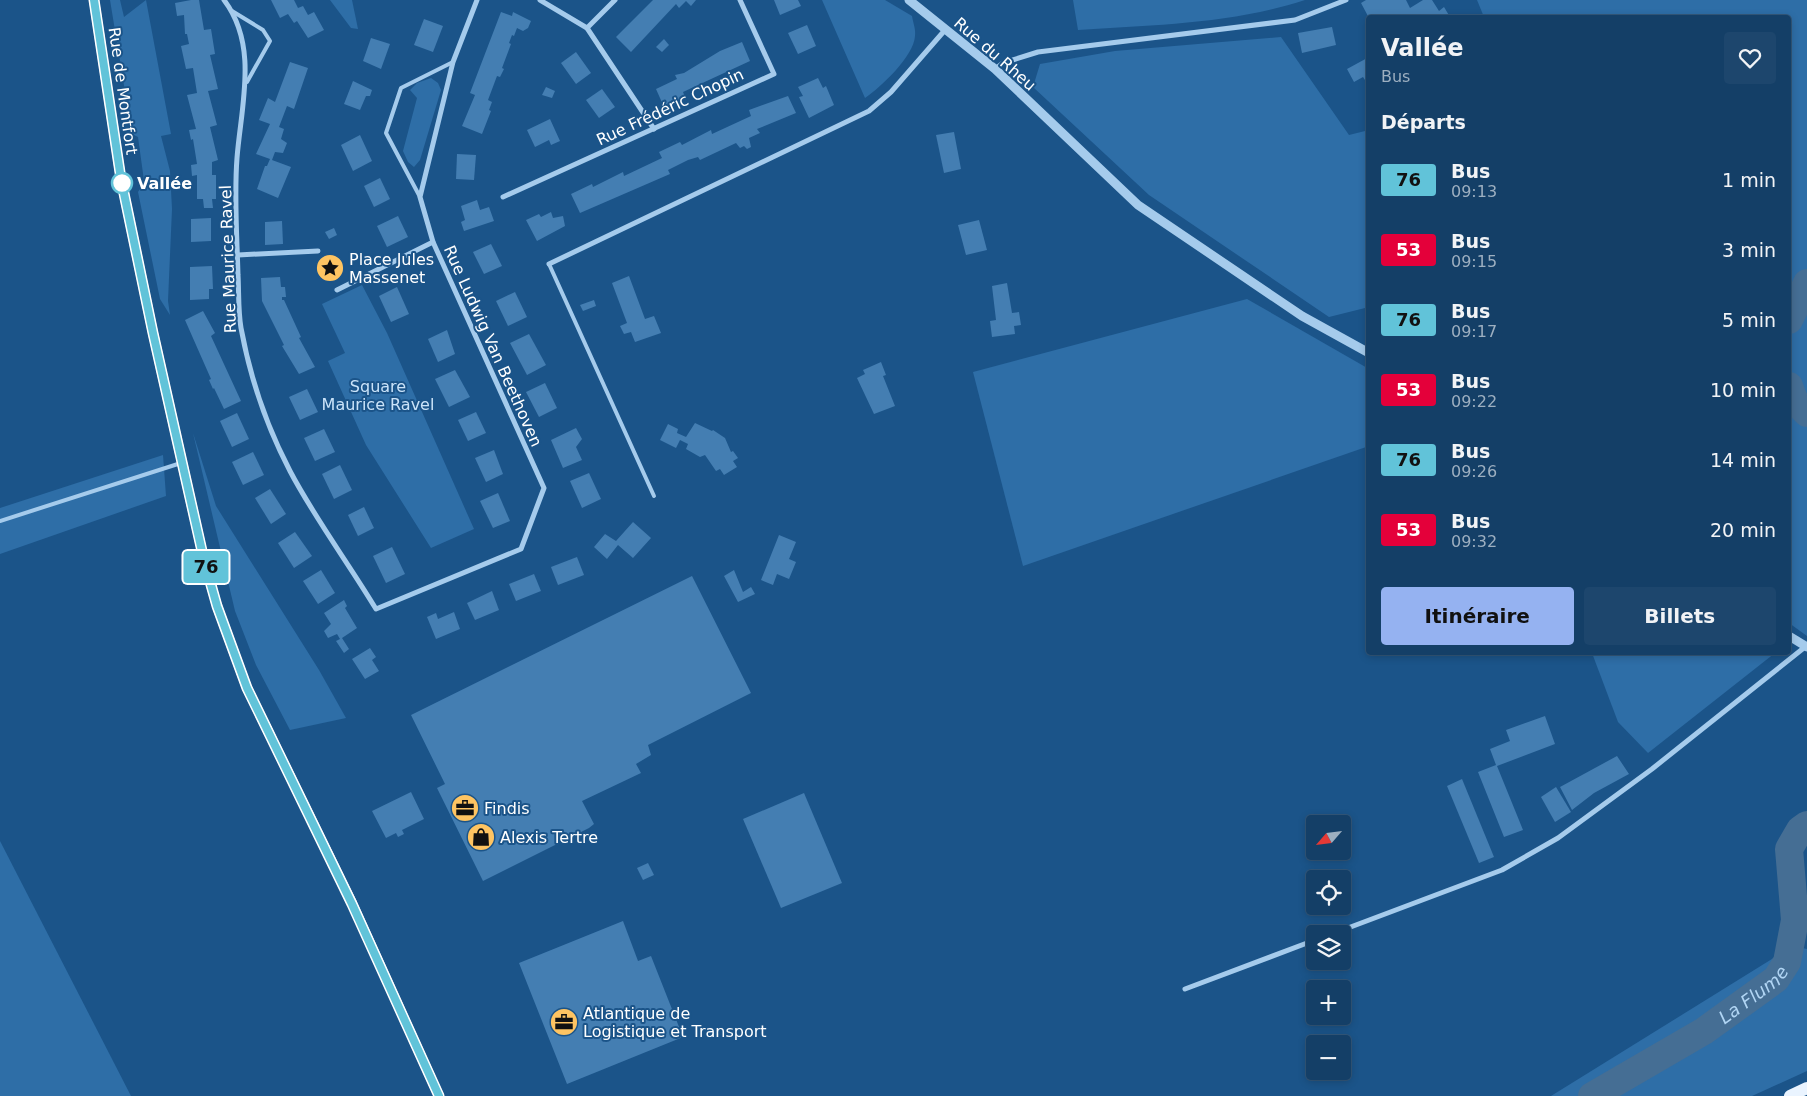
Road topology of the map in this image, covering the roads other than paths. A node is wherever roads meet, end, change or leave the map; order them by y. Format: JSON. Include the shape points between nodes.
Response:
{"nodes":[{"id":1,"x":94,"y":0,"type":"edge"},
{"id":2,"x":224,"y":0,"type":"edge"},
{"id":3,"x":477,"y":0,"type":"edge"},
{"id":4,"x":540,"y":0,"type":"edge"},
{"id":5,"x":615,"y":0,"type":"edge"},
{"id":6,"x":740,"y":0,"type":"edge"},
{"id":7,"x":909,"y":0,"type":"edge"},
{"id":8,"x":1346,"y":0,"type":"edge"},
{"id":9,"x":232,"y":11,"type":"junction"},
{"id":10,"x":587,"y":28,"type":"junction"},
{"id":11,"x":945,"y":30,"type":"junction"},
{"id":12,"x":453,"y":62,"type":"junction"},
{"id":13,"x":995,"y":70,"type":"junction"},
{"id":14,"x":247,"y":82,"type":"junction"},
{"id":15,"x":654,"y":129,"type":"junction"},
{"id":16,"x":420,"y":196,"type":"junction"},
{"id":17,"x":503,"y":197,"type":"dead end"},
{"id":18,"x":433,"y":242,"type":"junction"},
{"id":19,"x":318,"y":251,"type":"dead end"},
{"id":20,"x":238,"y":255,"type":"junction"},
{"id":21,"x":549,"y":264,"type":"joint"},
{"id":22,"x":337,"y":290,"type":"dead end"},
{"id":23,"x":1366,"y":351,"type":"edge"},
{"id":24,"x":183,"y":462,"type":"junction"},
{"id":25,"x":654,"y":496,"type":"dead end"},
{"id":26,"x":0,"y":521,"type":"edge"},
{"id":27,"x":376,"y":609,"type":"joint"},
{"id":28,"x":1791,"y":637,"type":"edge"},
{"id":29,"x":1806,"y":647,"type":"edge"},
{"id":30,"x":1351,"y":927,"type":"edge"},
{"id":31,"x":1306,"y":943,"type":"edge"},
{"id":32,"x":1185,"y":989,"type":"dead end"},
{"id":33,"x":1807,"y":1088,"type":"edge"},
{"id":34,"x":439,"y":1096,"type":"edge"},
{"id":35,"x":1790,"y":1096,"type":"edge"}],
"edges":[{"from":1,"to":24,"type":"main road","name":"Rue de Montfort","via":[[121,179]]},
{"from":2,"to":9,"type":"street","name":"Rue Maurice Ravel"},
{"from":3,"to":12,"type":"street","name":"Rue Ludwig Van Beethoven"},
{"from":4,"to":10,"type":"street"},
{"from":5,"to":10,"type":"street"},
{"from":6,"to":15,"type":"street","name":"Rue Frédéric Chopin","via":[[774,74]]},
{"from":7,"to":11,"type":"street","name":"Rue du Rheu"},
{"from":8,"to":13,"type":"street","via":[[1295,20],[1038,52],[1003,63]]},
{"from":9,"to":14,"type":"street","name":"Rue Maurice Ravel","via":[[245,60]]},
{"from":9,"to":14,"type":"lane","via":[[264,30],[270,41]]},
{"from":10,"to":15,"type":"street"},
{"from":11,"to":13,"type":"street","name":"Rue du Rheu"},
{"from":11,"to":21,"type":"street","via":[[870,112]]},
{"from":12,"to":16,"type":"street","name":"Rue Ludwig Van Beethoven"},
{"from":12,"to":16,"type":"lane","via":[[401,88],[386,133]]},
{"from":13,"to":23,"type":"street","name":"Rue du Rheu","via":[[1138,205],[1302,316]]},
{"from":14,"to":20,"type":"street","name":"Rue Maurice Ravel","via":[[237,159]]},
{"from":15,"to":17,"type":"street","name":"Rue Frédéric Chopin"},
{"from":16,"to":18,"type":"street","name":"Rue Ludwig Van Beethoven"},
{"from":18,"to":22,"type":"street"},
{"from":18,"to":27,"type":"street","name":"Rue Ludwig Van Beethoven","via":[[544,488],[521,549]]},
{"from":19,"to":20,"type":"street"},
{"from":20,"to":27,"type":"street","name":"Rue Maurice Ravel","via":[[240,327],[273,435],[290,472]]},
{"from":21,"to":25,"type":"lane"},
{"from":24,"to":26,"type":"lane"},
{"from":24,"to":34,"type":"main road","name":"Rue de Montfort","via":[[215,597],[247,688],[352,904]]},
{"from":28,"to":29,"type":"street"},
{"from":29,"to":30,"type":"street","via":[[1652,770],[1558,838],[1502,870]]},
{"from":31,"to":32,"type":"street"},
{"from":33,"to":35,"type":"main road"}]}
